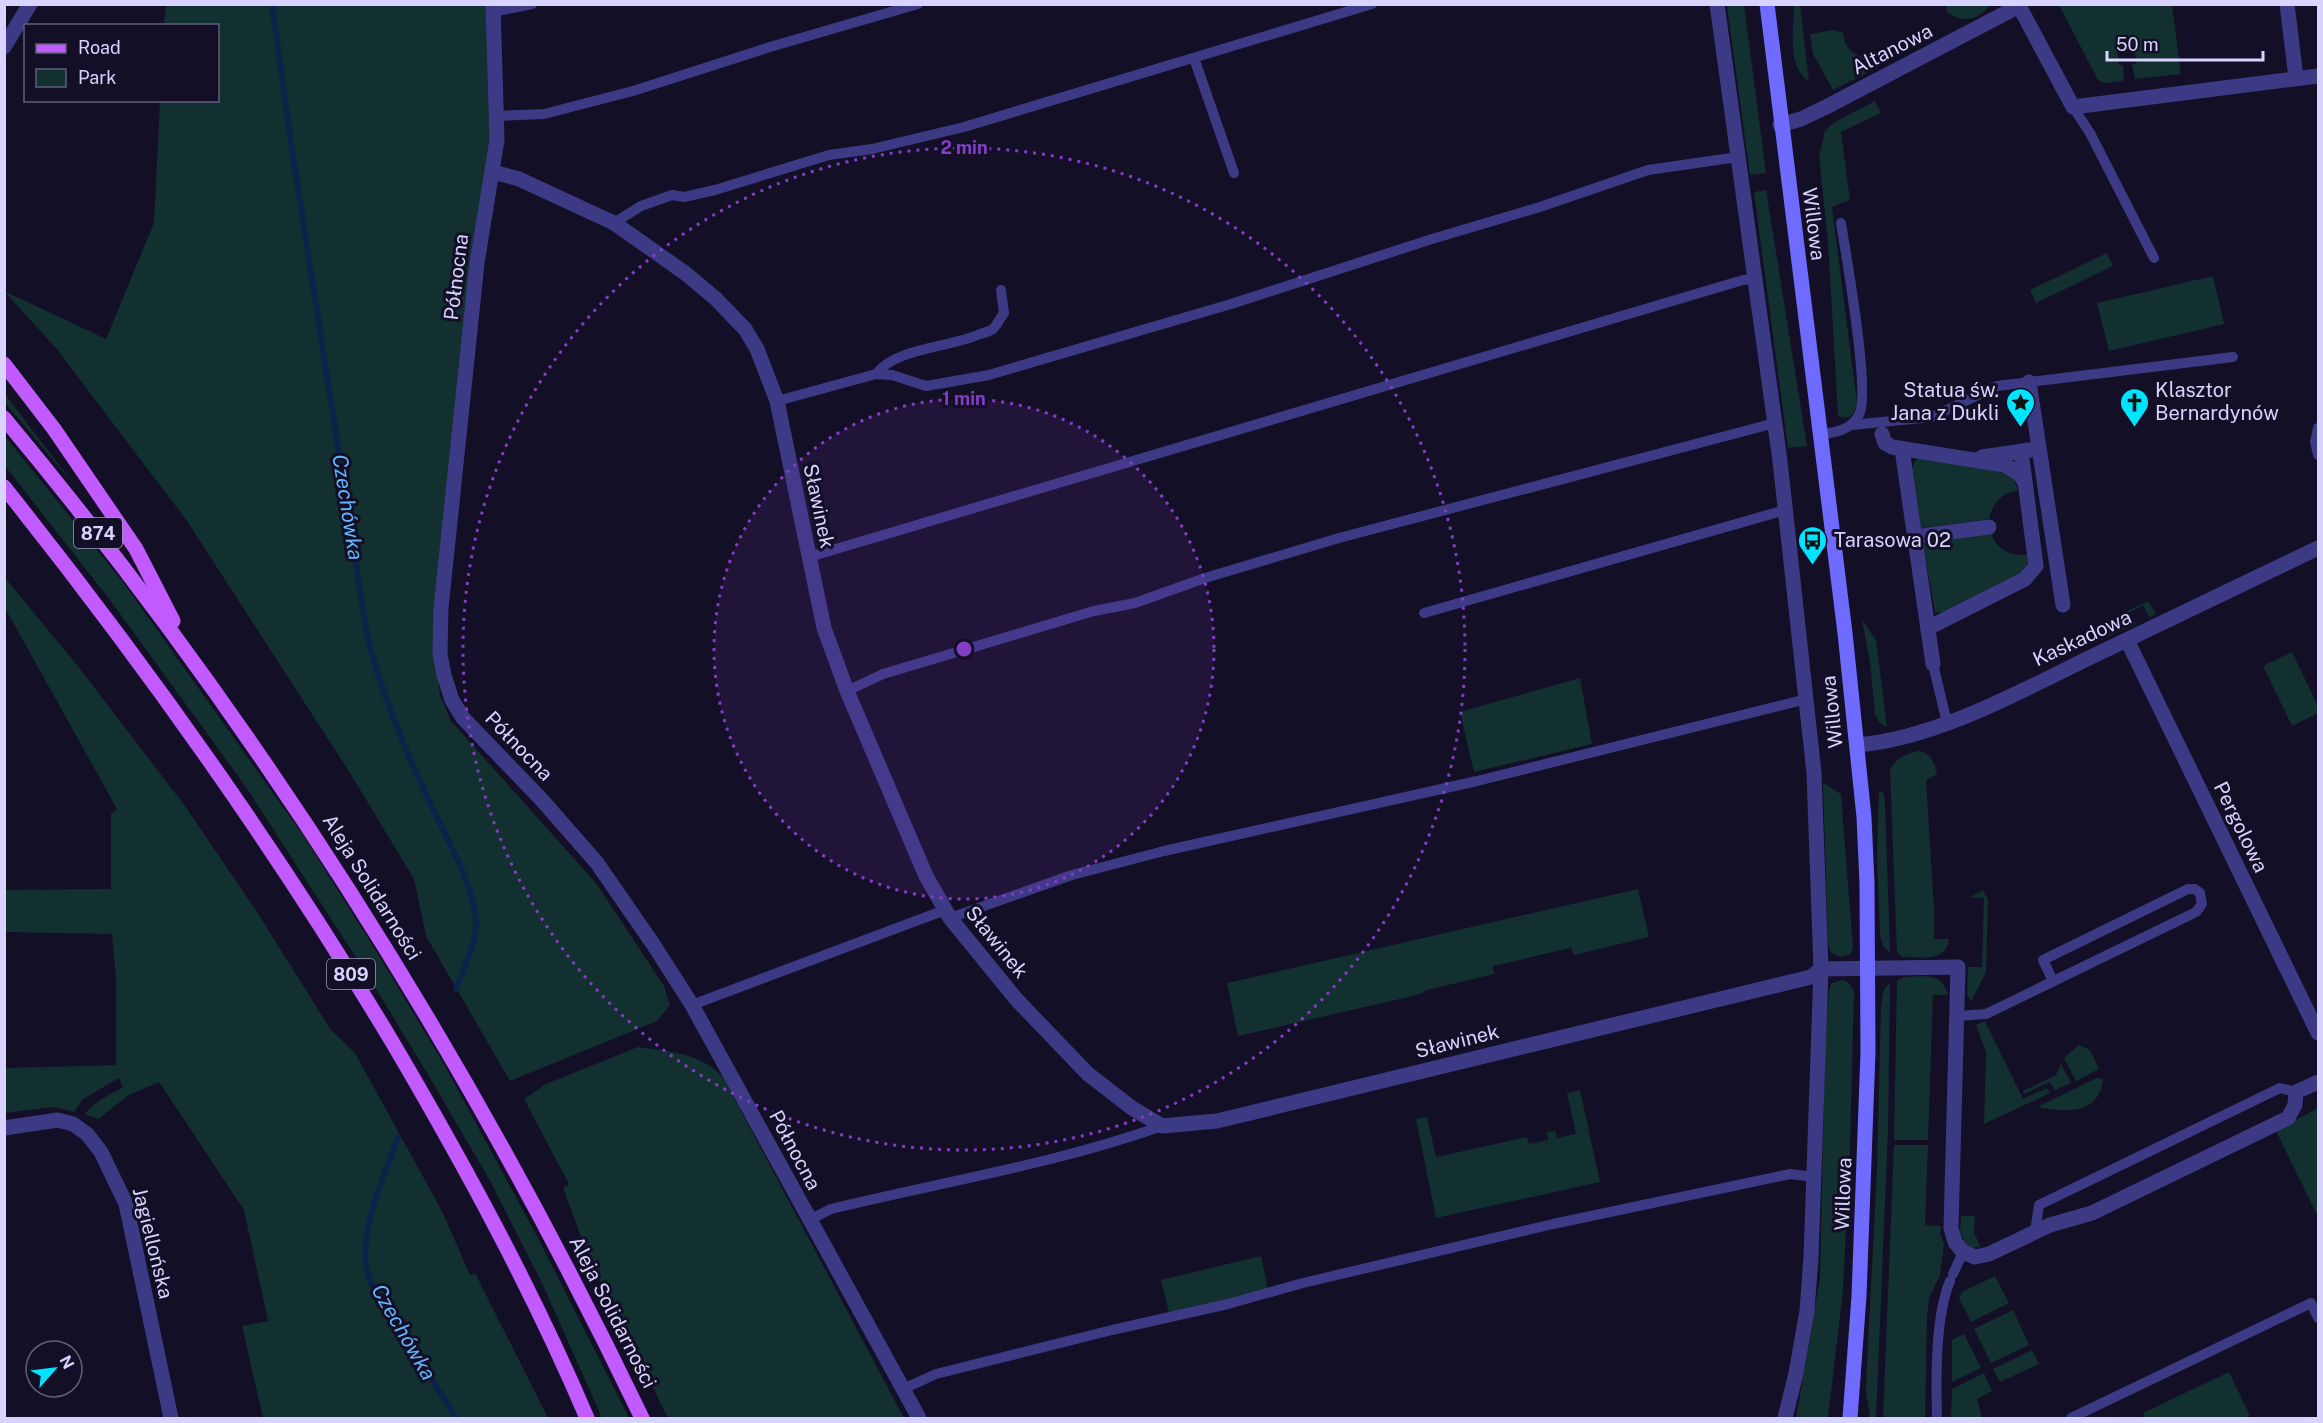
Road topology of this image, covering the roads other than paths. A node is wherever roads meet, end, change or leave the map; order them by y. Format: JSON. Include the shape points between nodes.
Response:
{"nodes":[{"id":1,"x":30,"y":4,"type":"edge"},
{"id":2,"x":532,"y":4,"type":"edge"},
{"id":3,"x":918,"y":4,"type":"edge"},
{"id":4,"x":1372,"y":4,"type":"edge"},
{"id":5,"x":1717,"y":4,"type":"edge"},
{"id":6,"x":1767,"y":4,"type":"edge"},
{"id":7,"x":2287,"y":4,"type":"edge"},
{"id":8,"x":2018,"y":5,"type":"edge"},
{"id":9,"x":493,"y":8,"type":"edge"},
{"id":10,"x":4,"y":47,"type":"edge"},
{"id":11,"x":1194,"y":58,"type":"junction"},
{"id":12,"x":2319,"y":76,"type":"edge"},
{"id":13,"x":2296,"y":78,"type":"junction"},
{"id":14,"x":2073,"y":107,"type":"junction"},
{"id":15,"x":498,"y":116,"type":"junction"},
{"id":16,"x":1780,"y":125,"type":"junction"},
{"id":17,"x":1738,"y":157,"type":"junction"},
{"id":18,"x":493,"y":172,"type":"junction"},
{"id":19,"x":1234,"y":173,"type":"dead end"},
{"id":20,"x":614,"y":223,"type":"junction"},
{"id":21,"x":1841,"y":223,"type":"dead end"},
{"id":22,"x":2154,"y":258,"type":"dead end"},
{"id":23,"x":1756,"y":279,"type":"junction"},
{"id":24,"x":1000,"y":290,"type":"dead end"},
{"id":25,"x":2234,"y":357,"type":"dead end"},
{"id":26,"x":4,"y":364,"type":"edge"},
{"id":27,"x":876,"y":374,"type":"junction"},
{"id":28,"x":2029,"y":382,"type":"junction"},
{"id":29,"x":777,"y":401,"type":"junction"},
{"id":30,"x":4,"y":418,"type":"edge"},
{"id":31,"x":1775,"y":423,"type":"junction"},
{"id":32,"x":1851,"y":425,"type":"junction"},
{"id":33,"x":2319,"y":428,"type":"edge"},
{"id":34,"x":1819,"y":434,"type":"junction"},
{"id":35,"x":1882,"y":434,"type":"dead end"},
{"id":36,"x":2039,"y":448,"type":"junction"},
{"id":37,"x":1902,"y":449,"type":"junction"},
{"id":38,"x":2020,"y":451,"type":"junction"},
{"id":39,"x":2319,"y":455,"type":"edge"},
{"id":40,"x":1970,"y":458,"type":"junction"},
{"id":41,"x":2025,"y":482,"type":"junction"},
{"id":42,"x":4,"y":487,"type":"edge"},
{"id":43,"x":1785,"y":510,"type":"junction"},
{"id":44,"x":1989,"y":527,"type":"dead end"},
{"id":45,"x":1914,"y":537,"type":"junction"},
{"id":46,"x":2319,"y":548,"type":"edge"},
{"id":47,"x":809,"y":557,"type":"junction"},
{"id":48,"x":2063,"y":605,"type":"dead end"},
{"id":49,"x":1424,"y":613,"type":"dead end"},
{"id":50,"x":1928,"y":628,"type":"junction"},
{"id":51,"x":2127,"y":640,"type":"junction"},
{"id":52,"x":187,"y":651,"type":"junction"},
{"id":53,"x":1933,"y":664,"type":"joint"},
{"id":54,"x":847,"y":691,"type":"junction"},
{"id":55,"x":1807,"y":699,"type":"junction"},
{"id":56,"x":1947,"y":723,"type":"junction"},
{"id":57,"x":1857,"y":745,"type":"junction"},
{"id":58,"x":947,"y":914,"type":"junction"},
{"id":59,"x":1868,"y":968,"type":"junction"},
{"id":60,"x":1821,"y":969,"type":"junction"},
{"id":61,"x":2053,"y":981,"type":"junction"},
{"id":62,"x":692,"y":1005,"type":"junction"},
{"id":63,"x":1958,"y":1016,"type":"junction"},
{"id":64,"x":2319,"y":1033,"type":"edge"},
{"id":65,"x":2319,"y":1082,"type":"edge"},
{"id":66,"x":2296,"y":1092,"type":"junction"},
{"id":67,"x":1162,"y":1126,"type":"junction"},
{"id":68,"x":4,"y":1128,"type":"edge"},
{"id":69,"x":1814,"y":1177,"type":"junction"},
{"id":70,"x":809,"y":1220,"type":"junction"},
{"id":71,"x":2035,"y":1232,"type":"junction"},
{"id":72,"x":1962,"y":1252,"type":"junction"},
{"id":73,"x":2319,"y":1318,"type":"edge"},
{"id":74,"x":903,"y":1389,"type":"junction"},
{"id":75,"x":171,"y":1419,"type":"edge"},
{"id":76,"x":588,"y":1419,"type":"edge"},
{"id":77,"x":642,"y":1419,"type":"edge"},
{"id":78,"x":919,"y":1419,"type":"edge"},
{"id":79,"x":1785,"y":1419,"type":"edge"},
{"id":80,"x":1850,"y":1419,"type":"edge"},
{"id":81,"x":1937,"y":1419,"type":"edge"},
{"id":82,"x":2071,"y":1419,"type":"edge"}],
"edges":[{"from":1,"to":10,"type":"street"},
{"from":2,"to":9,"type":"lane"},
{"from":3,"to":15,"type":"lane","via":[[633,91],[544,114]]},
{"from":4,"to":11,"type":"lane"},
{"from":5,"to":17,"type":"street"},
{"from":6,"to":16,"type":"street","name":"Willowa"},
{"from":7,"to":13,"type":"street"},
{"from":8,"to":14,"type":"street","name":"Altanowa"},
{"from":8,"to":16,"type":"street","name":"Altanowa","via":[[1826,108]]},
{"from":9,"to":15,"type":"street","name":"Północna"},
{"from":11,"to":19,"type":"lane"},
{"from":11,"to":20,"type":"lane","via":[[964,127],[829,155],[715,190],[684,197],[672,195],[641,206]]},
{"from":12,"to":13,"type":"street"},
{"from":13,"to":14,"type":"street"},
{"from":14,"to":22,"type":"lane"},
{"from":15,"to":18,"type":"street","name":"Północna"},
{"from":16,"to":34,"type":"street","name":"Willowa"},
{"from":17,"to":23,"type":"street"},
{"from":17,"to":27,"type":"lane","via":[[1647,170],[1231,304],[989,375],[926,386]]},
{"from":18,"to":20,"type":"street","name":"Sławinek","via":[[519,179]]},
{"from":18,"to":62,"type":"street","name":"Północna","via":[[477,263],[441,608],[440,654],[444,675],[463,718],[597,862]]},
{"from":20,"to":29,"type":"street","name":"Sławinek","via":[[685,273],[745,329]]},
{"from":21,"to":32,"type":"lane","via":[[1863,400],[1860,414]]},
{"from":23,"to":31,"type":"street"},
{"from":23,"to":47,"type":"lane"},
{"from":24,"to":27,"type":"lane","via":[[1004,313],[993,329],[884,364]]},
{"from":25,"to":28,"type":"lane"},
{"from":26,"to":52,"type":"main road","via":[[136,549]]},
{"from":27,"to":29,"type":"lane"},
{"from":28,"to":32,"type":"lane","via":[[1997,386],[1932,417]]},
{"from":28,"to":36,"type":"street"},
{"from":29,"to":47,"type":"street","name":"Sławinek"},
{"from":30,"to":52,"type":"main road","name":"Aleja Solidarności","number":"874"},
{"from":31,"to":43,"type":"street"},
{"from":31,"to":54,"type":"lane","via":[[1339,538],[1135,603],[1094,610],[883,674]]},
{"from":32,"to":34,"type":"lane"},
{"from":33,"to":39,"type":"lane","via":[[2315,442]]},
{"from":34,"to":57,"type":"street","name":"Willowa"},
{"from":35,"to":37,"type":"street","via":[[1888,446]]},
{"from":36,"to":38,"type":"street"},
{"from":36,"to":48,"type":"street"},
{"from":37,"to":40,"type":"street"},
{"from":37,"to":45,"type":"street"},
{"from":38,"to":40,"type":"street"},
{"from":38,"to":41,"type":"street"},
{"from":40,"to":41,"type":"street","via":[[2005,465]]},
{"from":41,"to":50,"type":"street","via":[[2036,566],[2032,573]]},
{"from":42,"to":76,"type":"main road","number":"809","via":[[170,703],[339,955],[490,1215]]},
{"from":43,"to":49,"type":"lane"},
{"from":43,"to":55,"type":"street"},
{"from":44,"to":45,"type":"street"},
{"from":45,"to":50,"type":"street"},
{"from":46,"to":51,"type":"street","name":"Kaskadowa"},
{"from":47,"to":54,"type":"street","name":"Sławinek","via":[[824,628]]},
{"from":50,"to":53,"type":"street"},
{"from":51,"to":56,"type":"street","name":"Kaskadowa"},
{"from":51,"to":64,"type":"street","name":"Pergolowa"},
{"from":52,"to":77,"type":"main road","name":"Aleja Solidarności","number":"809","via":[[318,841],[454,1060],[554,1242]]},
{"from":53,"to":56,"type":"lane"},
{"from":54,"to":58,"type":"street","name":"Sławinek","via":[[926,876]]},
{"from":55,"to":58,"type":"lane","via":[[1477,781],[1164,851]]},
{"from":55,"to":60,"type":"street","via":[[1814,773]]},
{"from":56,"to":57,"type":"street","name":"Kaskadowa","via":[[1895,740]]},
{"from":57,"to":59,"type":"street","name":"Willowa","via":[[1864,817]]},
{"from":58,"to":62,"type":"lane"},
{"from":58,"to":67,"type":"street","name":"Sławinek","via":[[1016,999],[1088,1074]]},
{"from":59,"to":60,"type":"street","name":"Sławinek"},
{"from":59,"to":63,"type":"street","name":"Sławinek","via":[[1958,967]]},
{"from":59,"to":80,"type":"street","name":"Willowa","via":[[1865,1154]]},
{"from":60,"to":67,"type":"street","name":"Sławinek","via":[[1811,977],[1216,1121]]},
{"from":60,"to":69,"type":"street"},
{"from":61,"to":61,"type":"lane","via":[[2196,912],[2202,904],[2200,893],[2188,889],[2043,960]]},
{"from":61,"to":63,"type":"lane","via":[[1986,1014]]},
{"from":62,"to":70,"type":"street","name":"Północna"},
{"from":63,"to":72,"type":"street","via":[[1951,1228]]},
{"from":65,"to":66,"type":"street"},
{"from":66,"to":71,"type":"street","via":[[2288,1118],[2092,1213]]},
{"from":66,"to":71,"type":"lane","via":[[2280,1088],[2039,1205]]},
{"from":67,"to":70,"type":"lane","via":[[1043,1161],[831,1209]]},
{"from":68,"to":75,"type":"street","name":"Jagiellońska","via":[[58,1120],[87,1134],[101,1152],[126,1204]]},
{"from":69,"to":74,"type":"lane","via":[[1790,1174],[1553,1224],[936,1374]]},
{"from":69,"to":79,"type":"street","via":[[1807,1311]]},
{"from":70,"to":74,"type":"street","name":"Północna"},
{"from":71,"to":72,"type":"street","via":[[1989,1254],[1975,1257]]},
{"from":72,"to":81,"type":"lane","via":[[1944,1295]]},
{"from":73,"to":82,"type":"lane","via":[[2311,1303]]},
{"from":74,"to":78,"type":"street","name":"Północna"}]}
